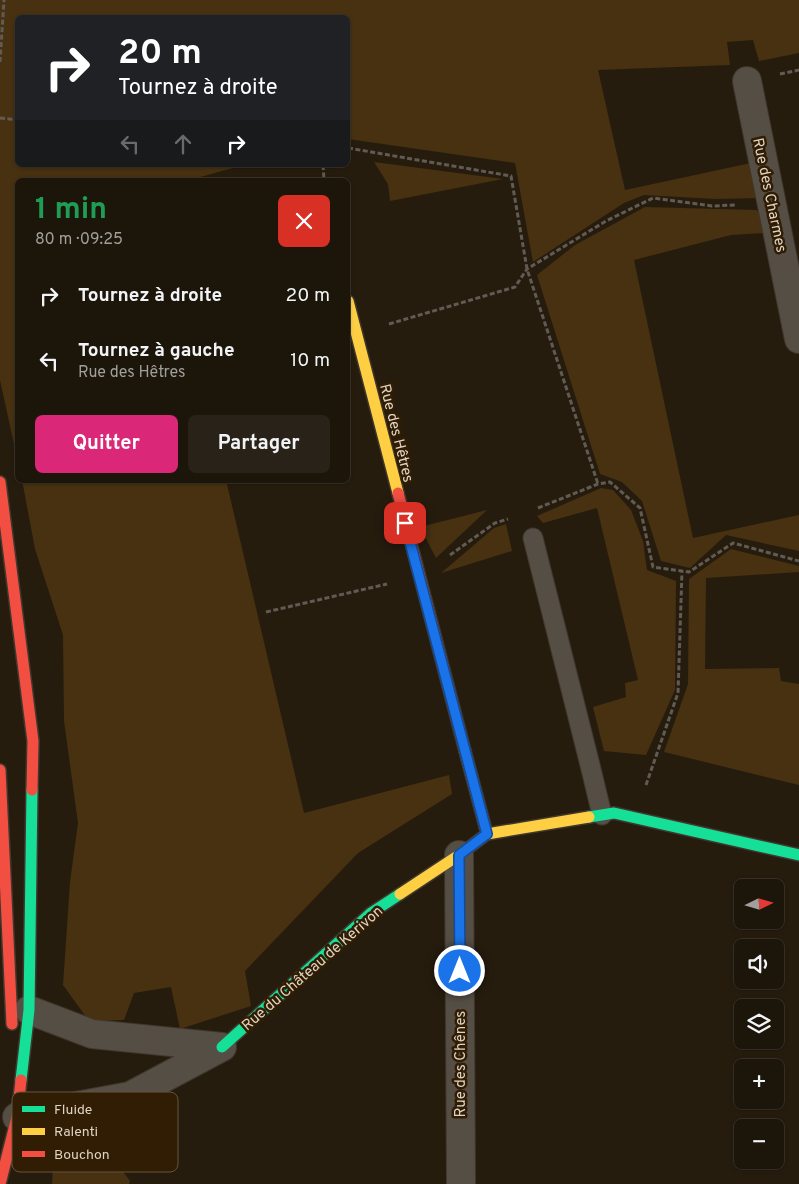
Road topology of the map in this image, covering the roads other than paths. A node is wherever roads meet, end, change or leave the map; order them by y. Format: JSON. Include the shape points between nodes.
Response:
{"nodes":[{"id":1,"x":747,"y":81,"type":"dead end"},
{"id":2,"x":350,"y":309,"type":"edge"},
{"id":3,"x":799,"y":339,"type":"edge"},
{"id":4,"x":0,"y":482,"type":"edge"},
{"id":5,"x":532,"y":538,"type":"dead end"},
{"id":6,"x":0,"y":770,"type":"edge"},
{"id":7,"x":602,"y":815,"type":"junction"},
{"id":8,"x":487,"y":834,"type":"junction"},
{"id":9,"x":459,"y":855,"type":"junction"},
{"id":10,"x":799,"y":855,"type":"edge"},
{"id":11,"x":29,"y":1010,"type":"junction"},
{"id":12,"x":222,"y":1046,"type":"junction"},
{"id":13,"x":16,"y":1092,"type":"edge"},
{"id":14,"x":20,"y":1092,"type":"edge"},
{"id":15,"x":137,"y":1092,"type":"edge"},
{"id":16,"x":12,"y":1137,"type":"edge"},
{"id":17,"x":0,"y":1184,"type":"edge"},
{"id":18,"x":460,"y":1184,"type":"edge"}],
"edges":[{"from":1,"to":3,"type":"street","name":"Rue des Charmes"},
{"from":2,"to":8,"type":"street","name":"Rue des Hêtres"},
{"from":4,"to":11,"type":"street","via":[[33,741]]},
{"from":5,"to":7,"type":"lane"},
{"from":6,"to":13,"type":"street"},
{"from":7,"to":8,"type":"street","name":"Rue du Château de Kerivon"},
{"from":7,"to":10,"type":"street","name":"Rue du Château de Kerivon","via":[[614,812]]},
{"from":8,"to":9,"type":"street","name":"Rue du Château de Kerivon"},
{"from":9,"to":12,"type":"street","name":"Rue du Château de Kerivon","via":[[371,913]]},
{"from":9,"to":18,"type":"street","name":"Rue des Chênes"},
{"from":11,"to":12,"type":"street","via":[[92,1034]]},
{"from":11,"to":14,"type":"street"},
{"from":12,"to":15,"type":"street","name":"Rue du Château de Kerivon"},
{"from":16,"to":17,"type":"street"}]}
